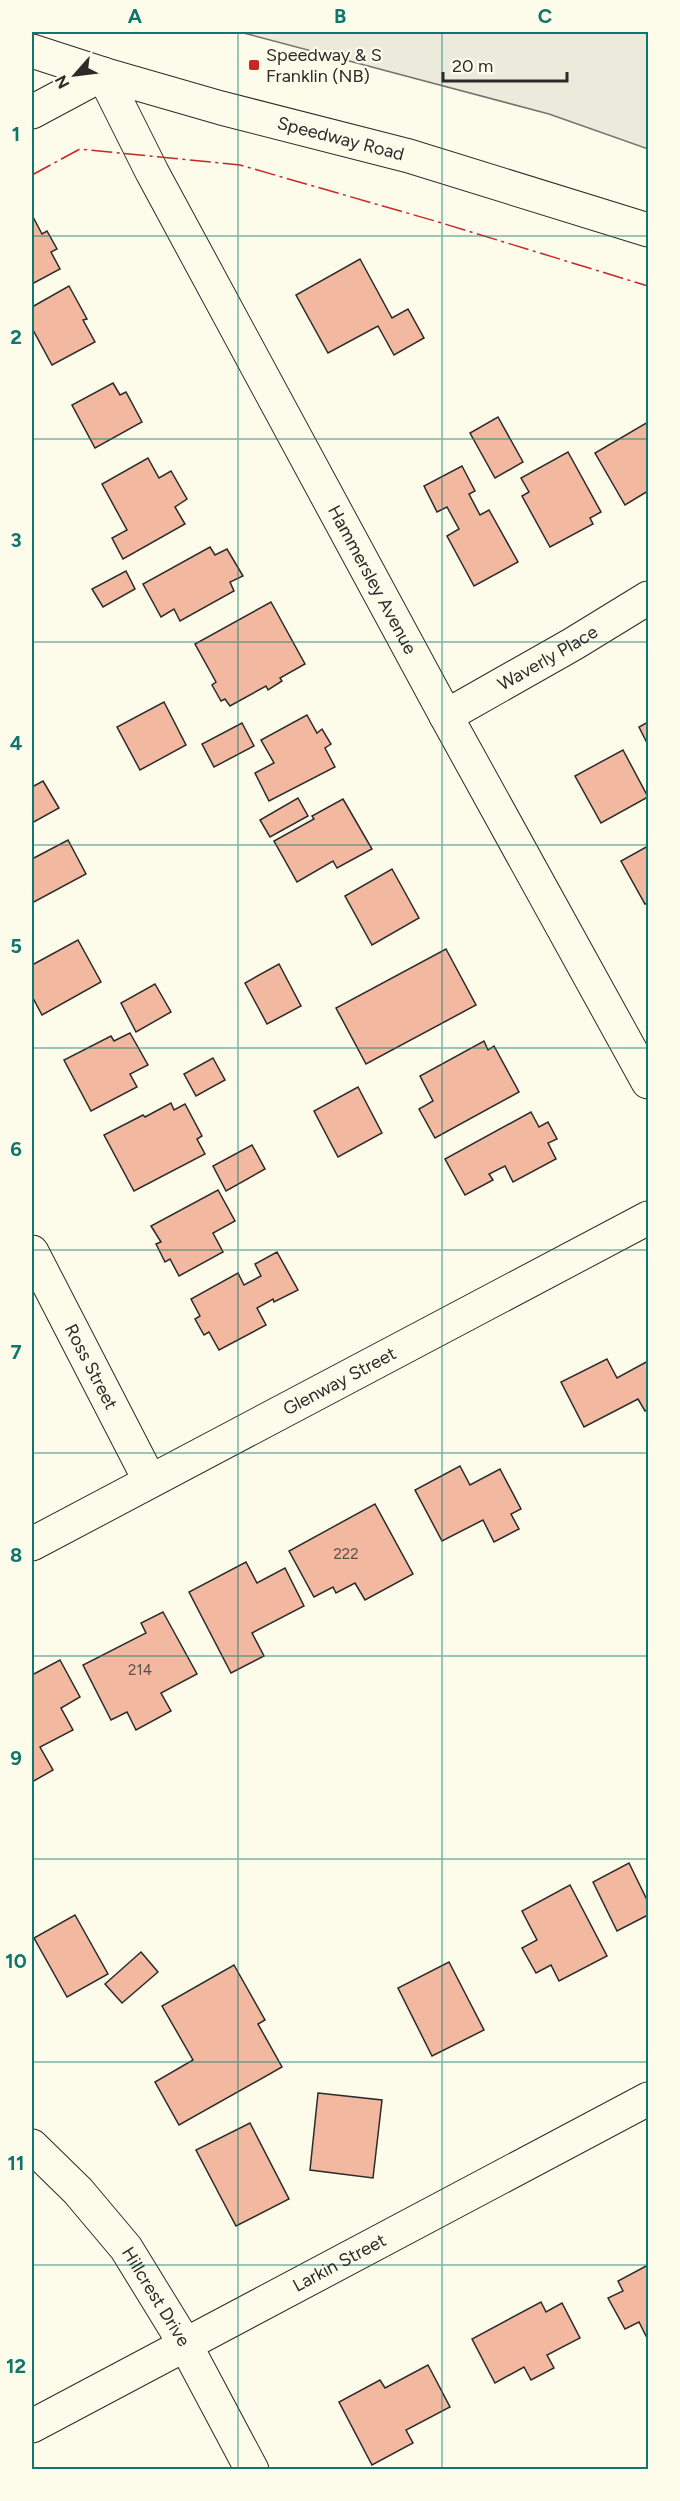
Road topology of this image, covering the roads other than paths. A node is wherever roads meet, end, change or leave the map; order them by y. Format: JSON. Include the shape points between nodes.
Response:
{"nodes":[{"id":1,"x":32,"y":51,"type":"edge"},
{"id":2,"x":103,"y":74,"type":"junction"},
{"id":3,"x":32,"y":112,"type":"edge"},
{"id":4,"x":648,"y":230,"type":"edge"},
{"id":5,"x":648,"y":598,"type":"edge"},
{"id":6,"x":447,"y":716,"type":"junction"},
{"id":7,"x":648,"y":1082,"type":"edge"},
{"id":8,"x":648,"y":1218,"type":"edge"},
{"id":9,"x":32,"y":1252,"type":"edge"},
{"id":10,"x":150,"y":1481,"type":"junction"},
{"id":11,"x":32,"y":1544,"type":"edge"},
{"id":12,"x":648,"y":2099,"type":"edge"},
{"id":13,"x":32,"y":2146,"type":"edge"},
{"id":14,"x":185,"y":2344,"type":"junction"},
{"id":15,"x":32,"y":2426,"type":"edge"},
{"id":16,"x":252,"y":2469,"type":"edge"}],
"edges":[{"from":1,"to":2,"type":"street","name":"Speedway Road"},
{"from":2,"to":3,"type":"street"},
{"from":2,"to":4,"type":"street","name":"Speedway Road","via":[[409,156]]},
{"from":2,"to":6,"type":"street","name":"Hammersley Avenue"},
{"from":5,"to":6,"type":"street","name":"Waverly Place"},
{"from":6,"to":7,"type":"street","name":"Hammersley Avenue"},
{"from":8,"to":10,"type":"street","name":"Glenway Street"},
{"from":9,"to":10,"type":"street","name":"Ross Street"},
{"from":10,"to":11,"type":"street","name":"Glenway Street"},
{"from":12,"to":14,"type":"street","name":"Larkin Street"},
{"from":13,"to":14,"type":"street","name":"Hillcrest Drive","via":[[78,2191],[126,2247]]},
{"from":14,"to":15,"type":"street","name":"Larkin Street"},
{"from":14,"to":16,"type":"street","name":"Hillcrest Drive"}]}
